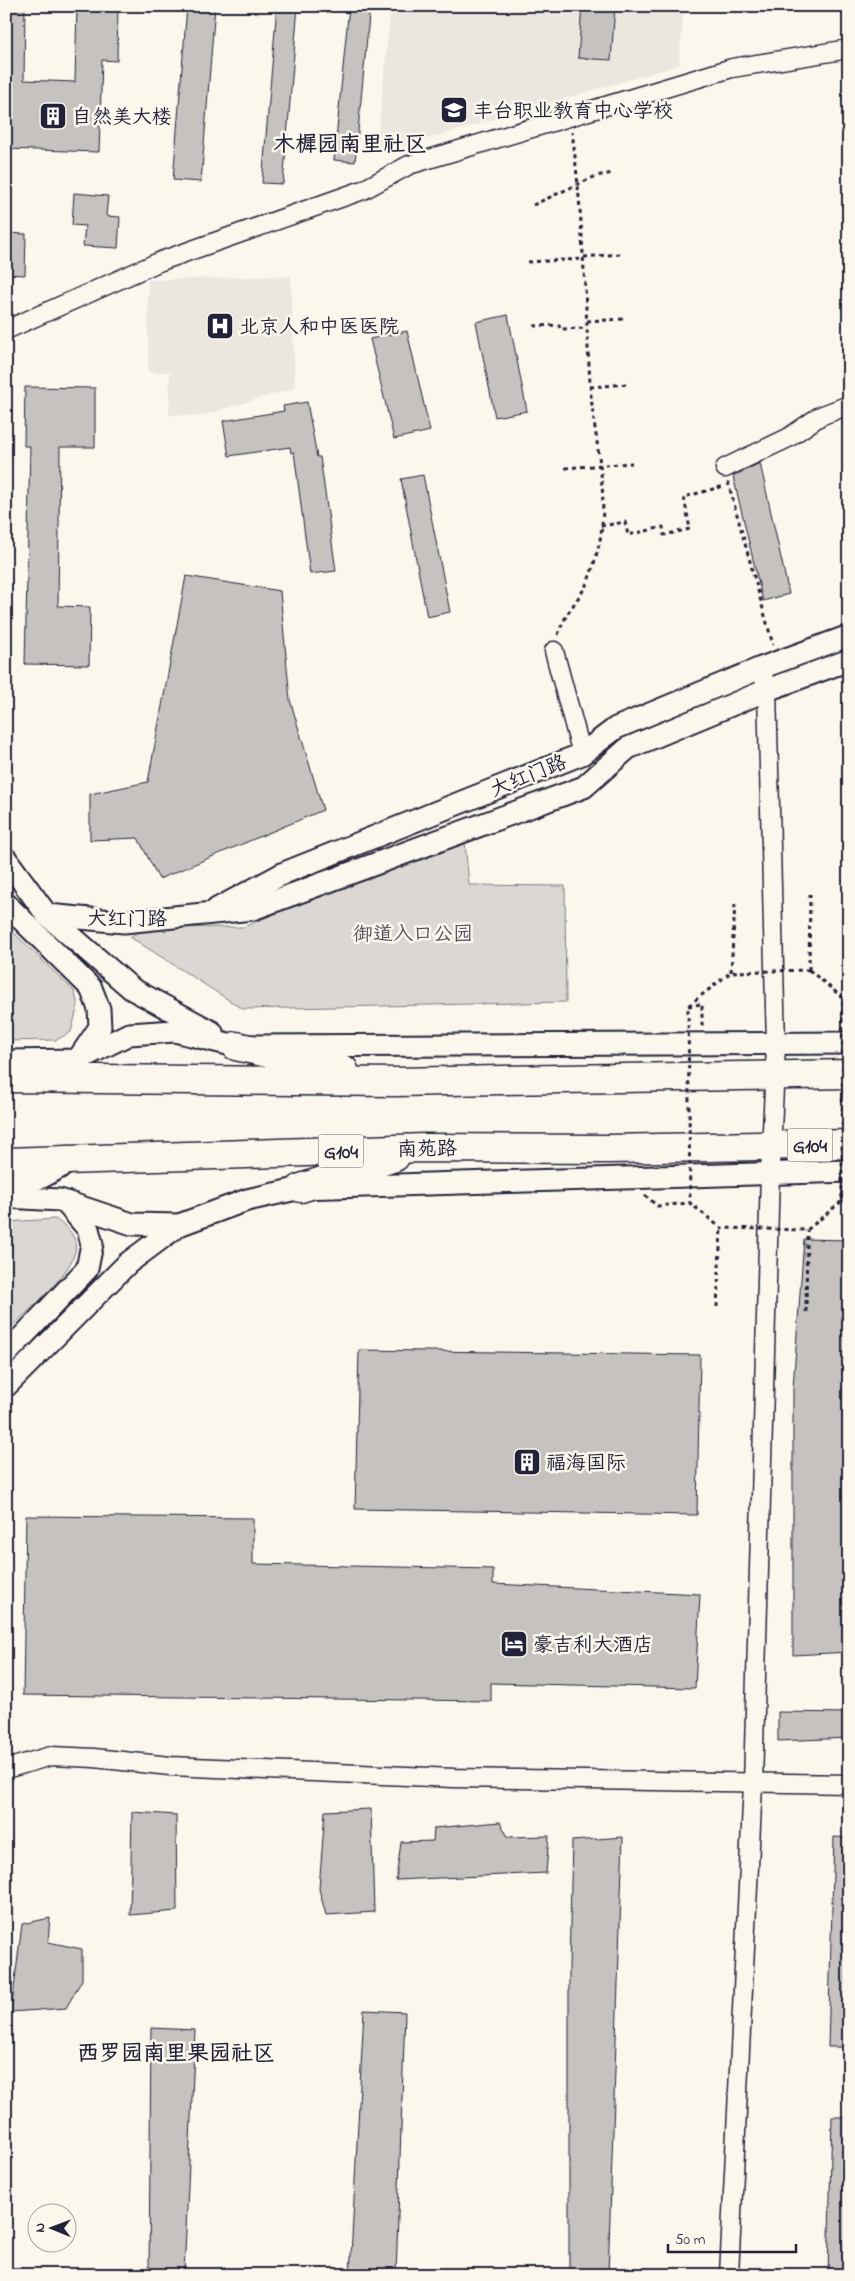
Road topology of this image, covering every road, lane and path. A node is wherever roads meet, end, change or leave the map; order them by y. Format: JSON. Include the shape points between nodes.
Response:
{"nodes":[{"id":1,"x":849,"y":49,"type":"edge"},
{"id":2,"x":570,"y":117,"type":"junction"},
{"id":3,"x":614,"y":173,"type":"dead end"},
{"id":4,"x":579,"y":186,"type":"junction"},
{"id":5,"x":533,"y":204,"type":"dead end"},
{"id":6,"x":620,"y":254,"type":"dead end"},
{"id":7,"x":584,"y":258,"type":"junction"},
{"id":8,"x":528,"y":262,"type":"dead end"},
{"id":9,"x":624,"y":319,"type":"dead end"},
{"id":10,"x":587,"y":321,"type":"junction"},
{"id":11,"x":534,"y":326,"type":"dead end"},
{"id":12,"x":588,"y":328,"type":"junction"},
{"id":13,"x":6,"y":330,"type":"edge"},
{"id":14,"x":628,"y":384,"type":"dead end"},
{"id":15,"x":590,"y":387,"type":"junction"},
{"id":16,"x":849,"y":405,"type":"edge"},
{"id":17,"x":632,"y":463,"type":"dead end"},
{"id":18,"x":599,"y":466,"type":"junction"},
{"id":19,"x":565,"y":468,"type":"dead end"},
{"id":20,"x":727,"y":476,"type":"junction"},
{"id":21,"x":601,"y":526,"type":"junction"},
{"id":22,"x":849,"y":636,"type":"edge"},
{"id":23,"x":554,"y":651,"type":"joint"},
{"id":24,"x":849,"y":660,"type":"edge"},
{"id":25,"x":769,"y":665,"type":"junction"},
{"id":26,"x":767,"y":690,"type":"junction"},
{"id":27,"x":582,"y":754,"type":"junction"},
{"id":28,"x":6,"y":859,"type":"edge"},
{"id":29,"x":810,"y":894,"type":"dead end"},
{"id":30,"x":734,"y":903,"type":"dead end"},
{"id":31,"x":6,"y":904,"type":"edge"},
{"id":32,"x":47,"y":915,"type":"junction"},
{"id":33,"x":206,"y":915,"type":"junction"},
{"id":34,"x":809,"y":970,"type":"junction"},
{"id":35,"x":731,"y":972,"type":"junction"},
{"id":36,"x":843,"y":998,"type":"junction"},
{"id":37,"x":849,"y":998,"type":"edge"},
{"id":38,"x":688,"y":1006,"type":"junction"},
{"id":39,"x":849,"y":1043,"type":"edge"},
{"id":40,"x":703,"y":1045,"type":"junction"},
{"id":41,"x":776,"y":1045,"type":"junction"},
{"id":42,"x":236,"y":1046,"type":"junction"},
{"id":43,"x":77,"y":1060,"type":"junction"},
{"id":44,"x":6,"y":1061,"type":"edge"},
{"id":45,"x":849,"y":1074,"type":"edge"},
{"id":46,"x":776,"y":1076,"type":"junction"},
{"id":47,"x":6,"y":1078,"type":"edge"},
{"id":48,"x":394,"y":1082,"type":"junction"},
{"id":49,"x":849,"y":1144,"type":"edge"},
{"id":50,"x":772,"y":1146,"type":"junction"},
{"id":51,"x":426,"y":1148,"type":"junction"},
{"id":52,"x":73,"y":1160,"type":"junction"},
{"id":53,"x":6,"y":1162,"type":"edge"},
{"id":54,"x":849,"y":1172,"type":"edge"},
{"id":55,"x":770,"y":1173,"type":"junction"},
{"id":56,"x":6,"y":1186,"type":"edge"},
{"id":57,"x":302,"y":1188,"type":"junction"},
{"id":58,"x":6,"y":1198,"type":"edge"},
{"id":59,"x":849,"y":1200,"type":"edge"},
{"id":60,"x":842,"y":1201,"type":"junction"},
{"id":61,"x":65,"y":1202,"type":"junction"},
{"id":62,"x":690,"y":1202,"type":"junction"},
{"id":63,"x":657,"y":1206,"type":"dead end"},
{"id":64,"x":180,"y":1225,"type":"junction"},
{"id":65,"x":721,"y":1228,"type":"junction"},
{"id":66,"x":807,"y":1230,"type":"junction"},
{"id":67,"x":717,"y":1307,"type":"dead end"},
{"id":68,"x":806,"y":1312,"type":"dead end"},
{"id":69,"x":6,"y":1354,"type":"edge"},
{"id":70,"x":6,"y":1386,"type":"edge"},
{"id":71,"x":6,"y":1769,"type":"edge"},
{"id":72,"x":753,"y":1784,"type":"junction"},
{"id":73,"x":849,"y":1784,"type":"edge"},
{"id":74,"x":729,"y":2275,"type":"edge"}],
"edges":[{"from":1,"to":2,"type":"street","via":[[732,68]]},
{"from":2,"to":4,"type":"path"},
{"from":2,"to":13,"type":"street","via":[[409,165],[362,190],[161,261]]},
{"from":3,"to":4,"type":"path","via":[[596,176]]},
{"from":4,"to":5,"type":"path"},
{"from":4,"to":7,"type":"path"},
{"from":6,"to":7,"type":"path"},
{"from":7,"to":8,"type":"path"},
{"from":7,"to":10,"type":"path"},
{"from":9,"to":10,"type":"path"},
{"from":10,"to":12,"type":"path"},
{"from":11,"to":12,"type":"path"},
{"from":12,"to":15,"type":"path"},
{"from":14,"to":15,"type":"path"},
{"from":15,"to":18,"type":"path"},
{"from":16,"to":20,"type":"street","via":[[820,416]]},
{"from":17,"to":18,"type":"path"},
{"from":18,"to":19,"type":"path"},
{"from":18,"to":21,"type":"path"},
{"from":20,"to":21,"type":"path","via":[[684,497],[690,529],[664,536],[662,527],[628,535],[625,522]]},
{"from":20,"to":25,"type":"path"},
{"from":21,"to":23,"type":"path","via":[[597,553],[585,586],[560,629]]},
{"from":22,"to":25,"type":"street","name":"大红门路"},
{"from":23,"to":27,"type":"street"},
{"from":24,"to":26,"type":"street","name":"大红门路"},
{"from":25,"to":26,"type":"street"},
{"from":25,"to":27,"type":"street","name":"大红门路","via":[[616,728]]},
{"from":26,"to":33,"type":"street","name":"大红门路","via":[[628,748],[584,787],[253,909]]},
{"from":26,"to":41,"type":"street"},
{"from":27,"to":33,"type":"street","name":"大红门路","via":[[284,873]]},
{"from":28,"to":32,"type":"street"},
{"from":29,"to":34,"type":"path"},
{"from":30,"to":35,"type":"path"},
{"from":31,"to":43,"type":"street","via":[[91,988],[99,1009],[100,1027]]},
{"from":32,"to":33,"type":"street","name":"大红门路","via":[[124,922]]},
{"from":32,"to":42,"type":"street","via":[[132,989]]},
{"from":34,"to":35,"type":"path","bridge":true},
{"from":34,"to":36,"type":"path","bridge":true},
{"from":35,"to":38,"type":"path","bridge":true},
{"from":36,"to":37,"type":"path","bridge":true},
{"from":36,"to":60,"type":"path","bridge":true},
{"from":38,"to":40,"type":"path","via":[[702,1004]]},
{"from":38,"to":62,"type":"path","bridge":true},
{"from":39,"to":41,"type":"street"},
{"from":40,"to":41,"type":"street"},
{"from":40,"to":42,"type":"street"},
{"from":41,"to":46,"type":"street"},
{"from":42,"to":43,"type":"street","via":[[175,1031],[129,1034]]},
{"from":42,"to":48,"type":"highway"},
{"from":43,"to":44,"type":"street"},
{"from":45,"to":46,"type":"highway"},
{"from":46,"to":48,"type":"highway"},
{"from":46,"to":50,"type":"street"},
{"from":47,"to":48,"type":"highway"},
{"from":49,"to":50,"type":"highway","name":"南苑路","number":"G104"},
{"from":50,"to":51,"type":"highway","name":"南苑路","number":"G104"},
{"from":50,"to":55,"type":"street"},
{"from":51,"to":52,"type":"highway","name":"南苑路","number":"G104"},
{"from":51,"to":57,"type":"highway"},
{"from":52,"to":53,"type":"highway","name":"南苑路","number":"G104"},
{"from":52,"to":56,"type":"street","via":[[42,1177]]},
{"from":54,"to":55,"type":"street"},
{"from":55,"to":57,"type":"street"},
{"from":55,"to":72,"type":"street"},
{"from":57,"to":64,"type":"street","via":[[247,1200]]},
{"from":58,"to":61,"type":"street"},
{"from":59,"to":60,"type":"path","bridge":true},
{"from":60,"to":66,"type":"path","bridge":true},
{"from":61,"to":64,"type":"street","via":[[132,1224]]},
{"from":61,"to":69,"type":"street","via":[[88,1229],[92,1244],[87,1269]]},
{"from":62,"to":63,"type":"path"},
{"from":62,"to":65,"type":"path","bridge":true},
{"from":64,"to":70,"type":"street","via":[[128,1263]]},
{"from":65,"to":66,"type":"path","bridge":true},
{"from":65,"to":67,"type":"path"},
{"from":66,"to":68,"type":"path"},
{"from":71,"to":72,"type":"street","via":[[51,1756],[170,1766],[454,1778]]},
{"from":72,"to":73,"type":"street"},
{"from":72,"to":74,"type":"street"}]}
